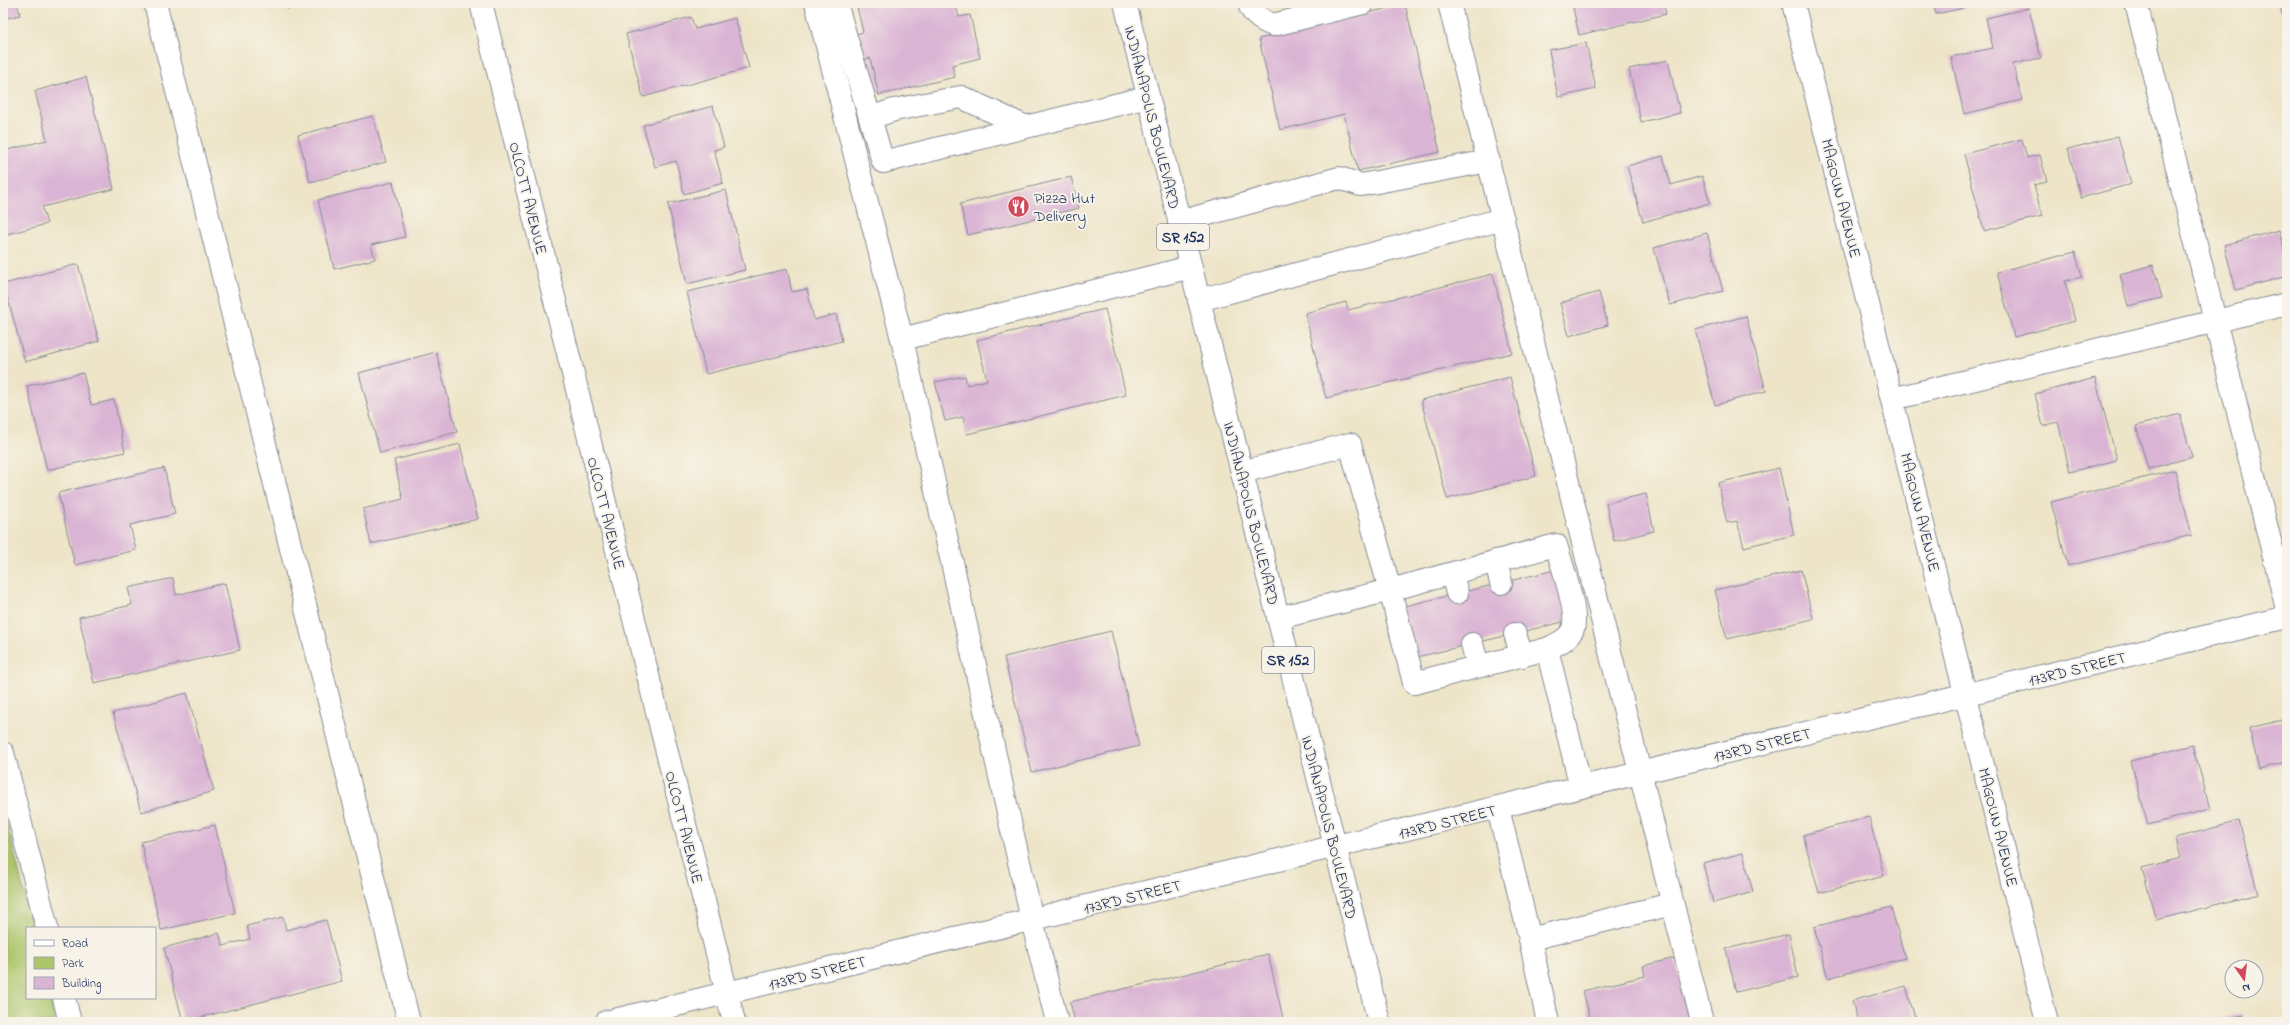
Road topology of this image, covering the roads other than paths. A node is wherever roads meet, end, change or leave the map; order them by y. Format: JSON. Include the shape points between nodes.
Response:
{"nodes":[{"id":1,"x":155,"y":3,"type":"edge"},
{"id":2,"x":480,"y":3,"type":"edge"},
{"id":3,"x":816,"y":3,"type":"edge"},
{"id":4,"x":836,"y":3,"type":"edge"},
{"id":5,"x":1249,"y":3,"type":"edge"},
{"id":6,"x":1363,"y":3,"type":"edge"},
{"id":7,"x":1450,"y":3,"type":"edge"},
{"id":8,"x":1793,"y":3,"type":"edge"},
{"id":9,"x":2136,"y":3,"type":"edge"},
{"id":10,"x":1130,"y":4,"type":"edge"},
{"id":11,"x":1148,"y":97,"type":"junction"},
{"id":12,"x":870,"y":118,"type":"junction"},
{"id":13,"x":1024,"y":126,"type":"junction"},
{"id":14,"x":1489,"y":161,"type":"junction"},
{"id":15,"x":1502,"y":219,"type":"junction"},
{"id":16,"x":1179,"y":222,"type":"junction"},
{"id":17,"x":1191,"y":268,"type":"junction"},
{"id":18,"x":1199,"y":300,"type":"junction"},
{"id":19,"x":2287,"y":304,"type":"edge"},
{"id":20,"x":2215,"y":320,"type":"junction"},
{"id":21,"x":902,"y":340,"type":"junction"},
{"id":22,"x":1892,"y":399,"type":"junction"},
{"id":23,"x":1242,"y":472,"type":"junction"},
{"id":24,"x":1496,"y":561,"type":"junction"},
{"id":25,"x":1501,"y":583,"type":"dead end"},
{"id":26,"x":1390,"y":590,"type":"junction"},
{"id":27,"x":2287,"y":609,"type":"edge"},
{"id":28,"x":2287,"y":617,"type":"edge"},
{"id":29,"x":1278,"y":618,"type":"junction"},
{"id":30,"x":1514,"y":634,"type":"dead end"},
{"id":31,"x":1472,"y":644,"type":"dead end"},
{"id":32,"x":1547,"y":649,"type":"junction"},
{"id":33,"x":1522,"y":656,"type":"junction"},
{"id":34,"x":1478,"y":666,"type":"junction"},
{"id":35,"x":1966,"y":695,"type":"junction"},
{"id":36,"x":3,"y":753,"type":"edge"},
{"id":37,"x":1640,"y":774,"type":"junction"},
{"id":38,"x":1582,"y":788,"type":"junction"},
{"id":39,"x":1498,"y":808,"type":"junction"},
{"id":40,"x":1335,"y":848,"type":"junction"},
{"id":41,"x":1672,"y":904,"type":"junction"},
{"id":42,"x":1032,"y":920,"type":"junction"},
{"id":43,"x":47,"y":927,"type":"edge"},
{"id":44,"x":1530,"y":939,"type":"junction"},
{"id":45,"x":727,"y":994,"type":"junction"},
{"id":46,"x":64,"y":999,"type":"edge"},
{"id":47,"x":70,"y":1022,"type":"edge"},
{"id":48,"x":408,"y":1022,"type":"edge"},
{"id":49,"x":606,"y":1022,"type":"edge"},
{"id":50,"x":734,"y":1022,"type":"edge"},
{"id":51,"x":1057,"y":1022,"type":"edge"},
{"id":52,"x":1379,"y":1022,"type":"edge"},
{"id":53,"x":1548,"y":1022,"type":"edge"},
{"id":54,"x":1702,"y":1022,"type":"edge"},
{"id":55,"x":2047,"y":1022,"type":"edge"}],
"edges":[{"from":1,"to":48,"type":"street"},
{"from":2,"to":45,"type":"street","name":"OLCOTT AVENUE"},
{"from":3,"to":21,"type":"street"},
{"from":4,"to":12,"type":"street"},
{"from":5,"to":6,"type":"street","via":[[1261,20],[1274,25]]},
{"from":7,"to":14,"type":"street"},
{"from":8,"to":22,"type":"street","name":"MAGOUN AVENUE"},
{"from":9,"to":20,"type":"street"},
{"from":10,"to":11,"type":"street","name":"INDIANAPOLIS BOULEVARD","number":"SR 152"},
{"from":11,"to":13,"type":"street"},
{"from":11,"to":16,"type":"street","name":"INDIANAPOLIS BOULEVARD","number":"SR 152"},
{"from":12,"to":13,"type":"street","via":[[894,110],[961,97]]},
{"from":12,"to":13,"type":"street","via":[[883,162]]},
{"from":14,"to":15,"type":"street"},
{"from":14,"to":16,"type":"street","via":[[1361,185],[1338,178]]},
{"from":15,"to":18,"type":"street"},
{"from":15,"to":37,"type":"street"},
{"from":16,"to":17,"type":"street","name":"INDIANAPOLIS BOULEVARD","number":"SR 152"},
{"from":17,"to":18,"type":"street","name":"INDIANAPOLIS BOULEVARD","number":"SR 152"},
{"from":17,"to":21,"type":"street"},
{"from":18,"to":23,"type":"street","name":"INDIANAPOLIS BOULEVARD","number":"SR 152"},
{"from":19,"to":20,"type":"street"},
{"from":20,"to":22,"type":"street"},
{"from":20,"to":27,"type":"street"},
{"from":21,"to":42,"type":"street"},
{"from":22,"to":35,"type":"street","name":"MAGOUN AVENUE"},
{"from":23,"to":26,"type":"street","via":[[1350,444]]},
{"from":23,"to":29,"type":"street","name":"INDIANAPOLIS BOULEVARD","number":"SR 152"},
{"from":24,"to":25,"type":"street"},
{"from":24,"to":26,"type":"street","via":[[1455,584]]},
{"from":24,"to":32,"type":"street","via":[[1556,545],[1575,616],[1573,629],[1564,641]]},
{"from":26,"to":29,"type":"street"},
{"from":26,"to":34,"type":"street","via":[[1414,683]]},
{"from":28,"to":35,"type":"street","name":"173RD STREET"},
{"from":29,"to":40,"type":"street","name":"INDIANAPOLIS BOULEVARD","number":"SR 152"},
{"from":30,"to":33,"type":"street"},
{"from":31,"to":34,"type":"street"},
{"from":32,"to":33,"type":"street"},
{"from":32,"to":38,"type":"street"},
{"from":33,"to":34,"type":"street"},
{"from":35,"to":37,"type":"street","name":"173RD STREET"},
{"from":35,"to":55,"type":"street","name":"MAGOUN AVENUE"},
{"from":36,"to":43,"type":"street"},
{"from":37,"to":38,"type":"street","name":"173RD STREET"},
{"from":37,"to":41,"type":"street"},
{"from":38,"to":39,"type":"street","name":"173RD STREET"},
{"from":39,"to":40,"type":"street","name":"173RD STREET"},
{"from":39,"to":44,"type":"street"},
{"from":40,"to":42,"type":"street","name":"173RD STREET"},
{"from":40,"to":52,"type":"street","name":"INDIANAPOLIS BOULEVARD","number":"SR 152"},
{"from":41,"to":44,"type":"street"},
{"from":41,"to":54,"type":"street"},
{"from":42,"to":45,"type":"street","name":"173RD STREET"},
{"from":42,"to":51,"type":"street"},
{"from":44,"to":53,"type":"street"},
{"from":45,"to":49,"type":"street","name":"173RD STREET"},
{"from":45,"to":50,"type":"street","name":"OLCOTT AVENUE"},
{"from":46,"to":47,"type":"street"}]}
